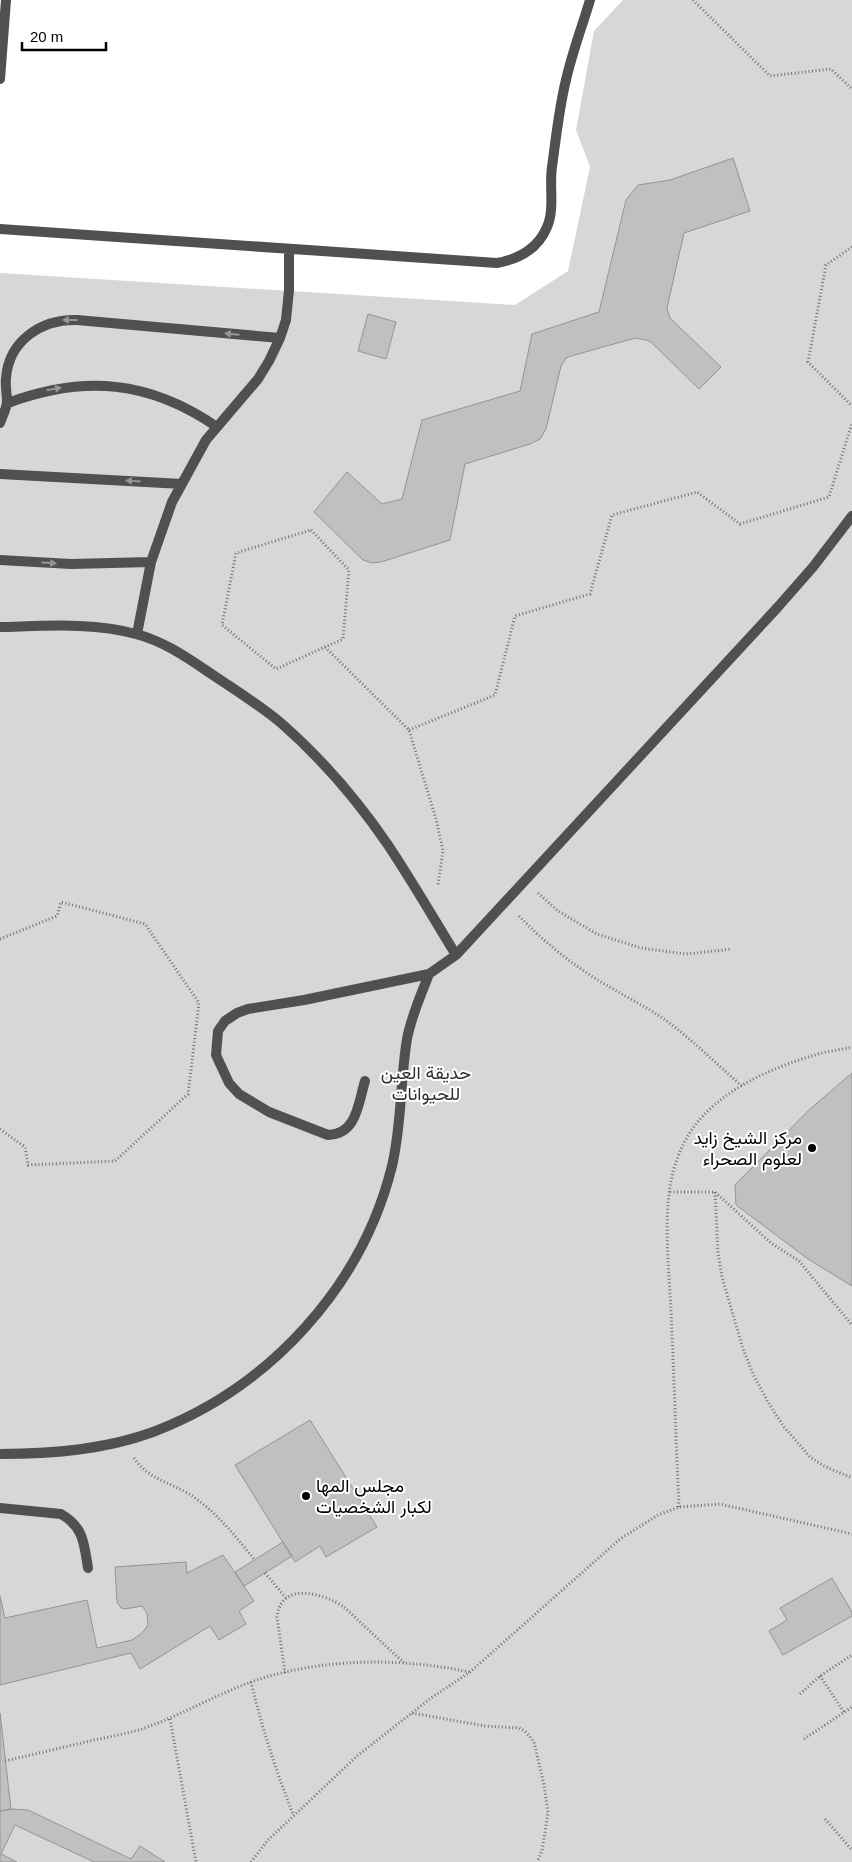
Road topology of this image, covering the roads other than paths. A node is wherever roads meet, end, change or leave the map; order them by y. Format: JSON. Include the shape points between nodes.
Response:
{"nodes":[{"id":1,"x":6,"y":0,"type":"edge"},
{"id":2,"x":590,"y":0,"type":"edge"},
{"id":3,"x":0,"y":80,"type":"edge"},
{"id":4,"x":0,"y":229,"type":"edge"},
{"id":5,"x":289,"y":249,"type":"junction"},
{"id":6,"x":280,"y":338,"type":"junction"},
{"id":7,"x":8,"y":403,"type":"junction"},
{"id":8,"x":0,"y":424,"type":"edge"},
{"id":9,"x":217,"y":427,"type":"junction"},
{"id":10,"x":0,"y":474,"type":"edge"},
{"id":11,"x":182,"y":484,"type":"junction"},
{"id":12,"x":852,"y":516,"type":"edge"},
{"id":13,"x":0,"y":560,"type":"edge"},
{"id":14,"x":152,"y":562,"type":"junction"},
{"id":15,"x":0,"y":627,"type":"edge"},
{"id":16,"x":137,"y":634,"type":"junction"},
{"id":17,"x":456,"y":955,"type":"junction"},
{"id":18,"x":429,"y":974,"type":"junction"},
{"id":19,"x":365,"y":1081,"type":"dead end"},
{"id":20,"x":0,"y":1454,"type":"edge"},
{"id":21,"x":0,"y":1508,"type":"edge"},
{"id":22,"x":88,"y":1568,"type":"dead end"}],
"edges":[{"from":1,"to":3,"type":"lane"},
{"from":2,"to":5,"type":"lane","via":[[566,81],[552,169],[551,214],[548,227],[534,247],[523,256],[497,263]]},
{"from":4,"to":5,"type":"lane"},
{"from":5,"to":6,"type":"lane","via":[[290,290]]},
{"from":6,"to":7,"type":"lane","one_way":true,"via":[[77,320],[52,322],[29,334],[13,354],[5,378]]},
{"from":6,"to":9,"type":"lane","via":[[258,379]]},
{"from":7,"to":8,"type":"lane"},
{"from":7,"to":9,"type":"lane","one_way":true,"via":[[50,390],[116,386],[179,404]]},
{"from":9,"to":11,"type":"lane","via":[[206,440]]},
{"from":11,"to":10,"type":"lane","one_way":true},
{"from":11,"to":14,"type":"lane","via":[[172,502]]},
{"from":12,"to":17,"type":"lane","via":[[777,608]]},
{"from":13,"to":14,"type":"lane","one_way":true,"via":[[71,564]]},
{"from":14,"to":16,"type":"lane"},
{"from":15,"to":16,"type":"lane","via":[[73,626]]},
{"from":16,"to":17,"type":"lane","via":[[187,658],[280,722],[306,748],[352,798],[388,845]]},
{"from":17,"to":18,"type":"lane"},
{"from":18,"to":19,"type":"lane","via":[[248,1009],[225,1020],[218,1031],[216,1055],[229,1083],[239,1094],[269,1112],[328,1135],[337,1135],[351,1125]]},
{"from":18,"to":20,"type":"lane","via":[[407,1039],[392,1166],[377,1212],[348,1271],[303,1331],[249,1380],[186,1418],[152,1432],[74,1450]]},
{"from":21,"to":22,"type":"lane","via":[[61,1514],[68,1518],[83,1539]]}]}
